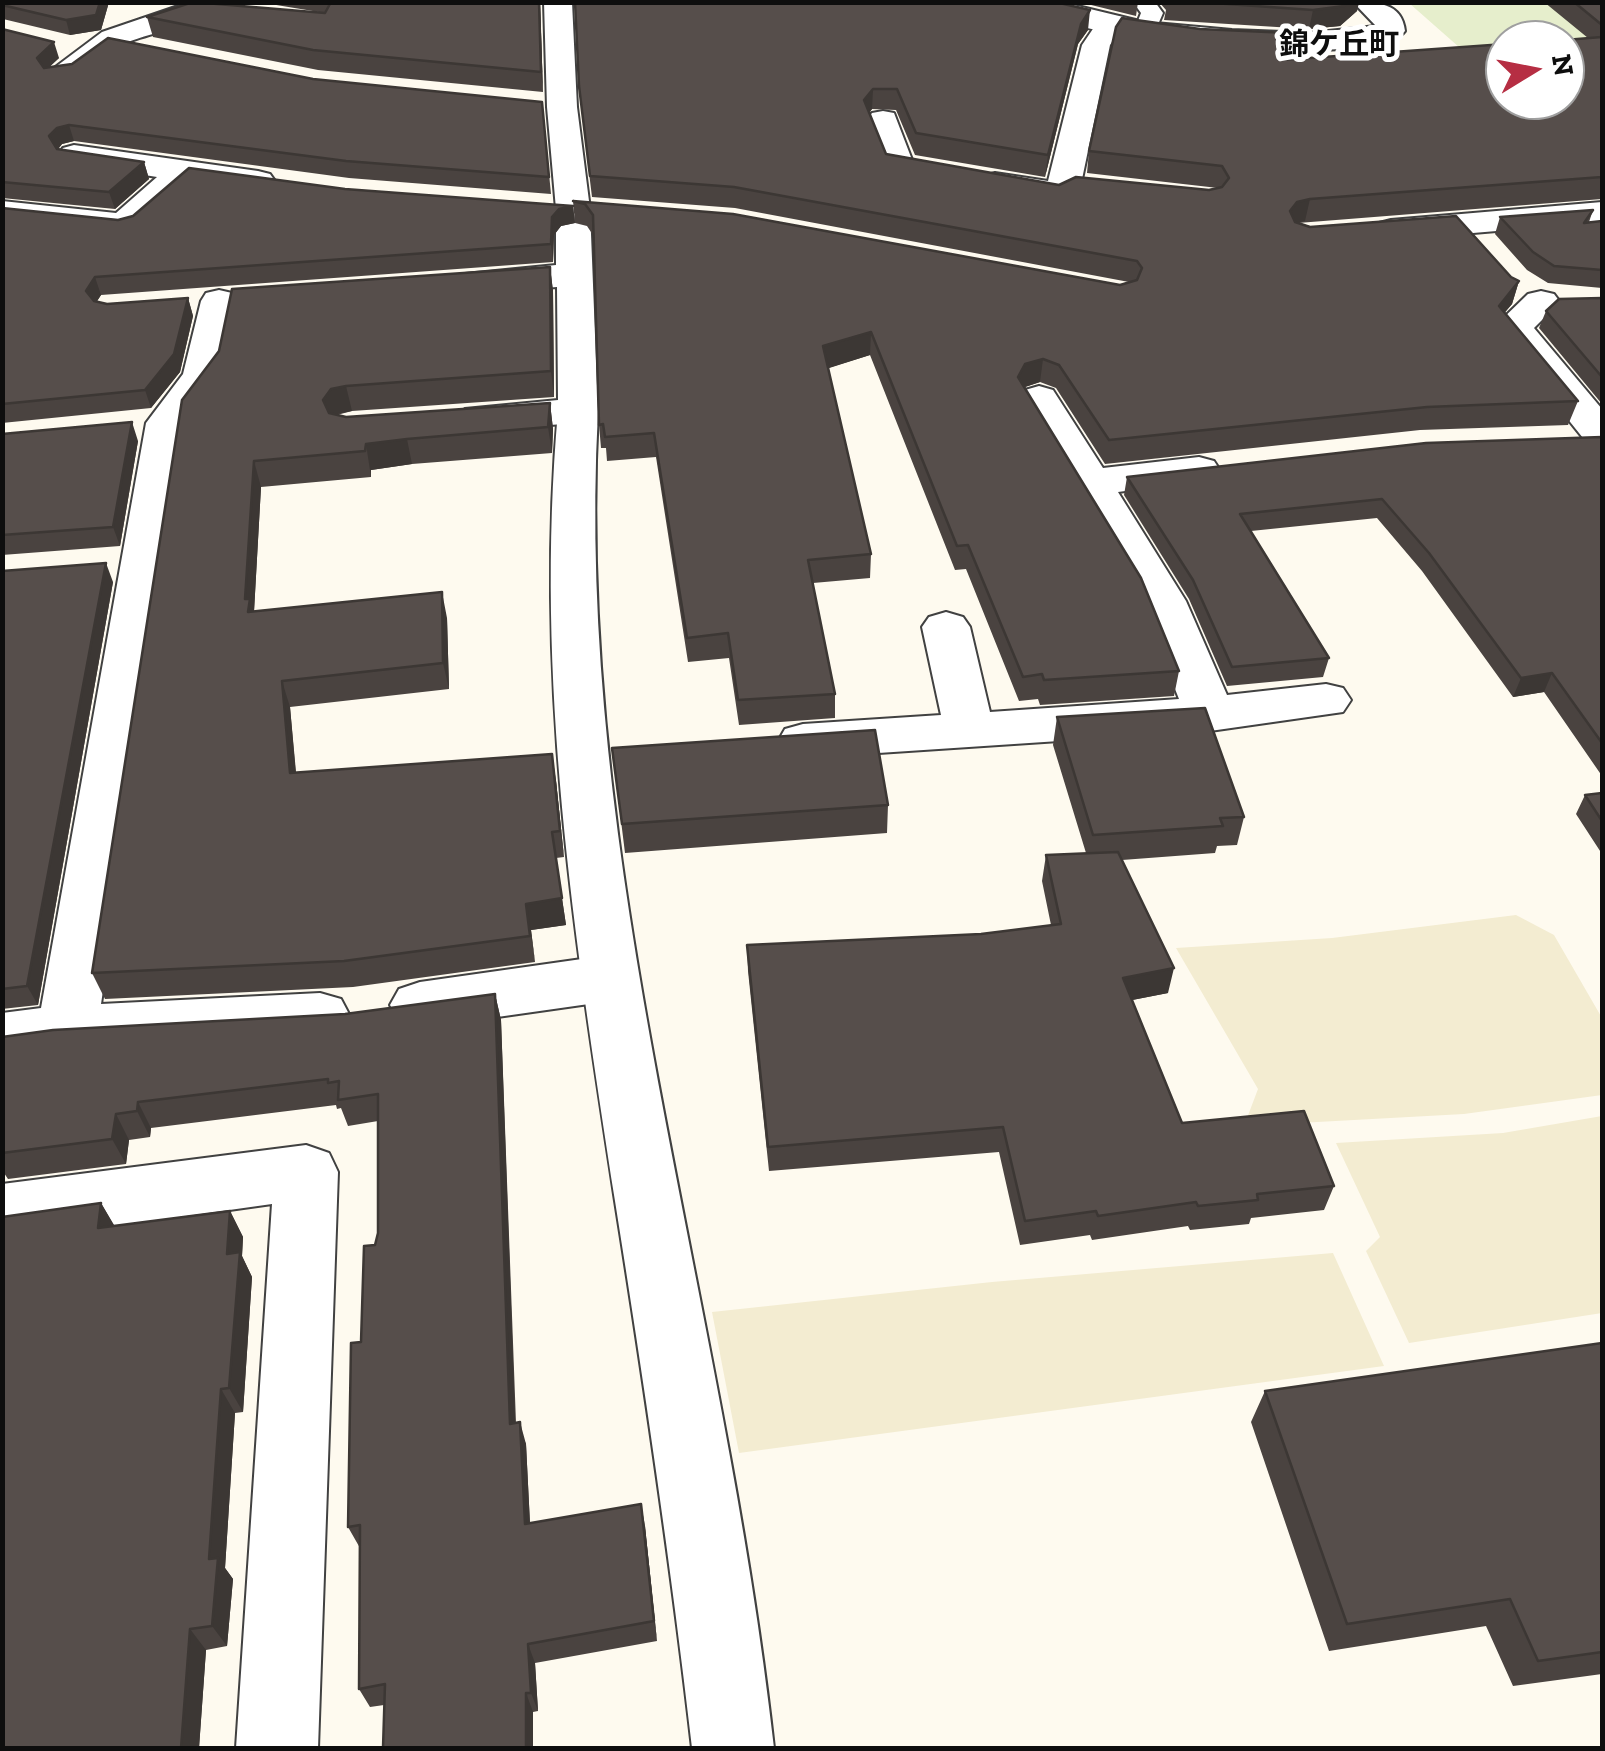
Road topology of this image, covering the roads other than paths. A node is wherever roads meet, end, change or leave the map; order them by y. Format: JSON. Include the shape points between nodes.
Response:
{"nodes":[{"id":1,"x":558,"y":2,"type":"edge"},
{"id":2,"x":1366,"y":2,"type":"edge"},
{"id":3,"x":1004,"y":3,"type":"edge"},
{"id":4,"x":207,"y":6,"type":"edge"},
{"id":5,"x":246,"y":16,"type":"edge"},
{"id":6,"x":1144,"y":17,"type":"edge"},
{"id":7,"x":1111,"y":23,"type":"junction"},
{"id":8,"x":54,"y":44,"type":"edge"},
{"id":9,"x":101,"y":44,"type":"junction"},
{"id":10,"x":165,"y":52,"type":"edge"},
{"id":11,"x":61,"y":74,"type":"edge"},
{"id":12,"x":524,"y":103,"type":"edge"},
{"id":13,"x":562,"y":107,"type":"junction"},
{"id":14,"x":883,"y":120,"type":"edge"},
{"id":15,"x":74,"y":155,"type":"edge"},
{"id":16,"x":182,"y":172,"type":"junction"},
{"id":17,"x":1064,"y":184,"type":"junction"},
{"id":18,"x":294,"y":185,"type":"edge"},
{"id":19,"x":1102,"y":186,"type":"edge"},
{"id":20,"x":535,"y":206,"type":"edge"},
{"id":21,"x":2,"y":210,"type":"edge"},
{"id":22,"x":590,"y":210,"type":"junction"},
{"id":23,"x":1602,"y":212,"type":"edge"},
{"id":24,"x":1364,"y":232,"type":"edge"},
{"id":25,"x":1485,"y":251,"type":"junction"},
{"id":26,"x":575,"y":274,"type":"junction"},
{"id":27,"x":436,"y":285,"type":"edge"},
{"id":28,"x":259,"y":298,"type":"edge"},
{"id":29,"x":1039,"y":398,"type":"dead end"},
{"id":30,"x":578,"y":412,"type":"junction"},
{"id":31,"x":446,"y":421,"type":"edge"},
{"id":32,"x":1590,"y":438,"type":"edge"},
{"id":33,"x":1244,"y":465,"type":"edge"},
{"id":34,"x":1088,"y":482,"type":"junction"},
{"id":35,"x":946,"y":627,"type":"dead end"},
{"id":36,"x":1326,"y":700,"type":"dead end"},
{"id":37,"x":1210,"y":714,"type":"junction"},
{"id":38,"x":969,"y":730,"type":"junction"},
{"id":39,"x":755,"y":744,"type":"edge"},
{"id":40,"x":610,"y":978,"type":"junction"},
{"id":41,"x":67,"y":1029,"type":"junction"},
{"id":42,"x":2,"y":1037,"type":"edge"},
{"id":43,"x":2,"y":1212,"type":"edge"},
{"id":44,"x":278,"y":1748,"type":"edge"},
{"id":45,"x":733,"y":1748,"type":"edge"}],
"edges":[{"from":1,"to":13,"type":"street"},
{"from":2,"to":6,"type":"street","via":[[1390,21],[1390,31],[1378,38],[1312,41]]},
{"from":3,"to":7,"type":"street"},
{"from":4,"to":5,"type":"street"},
{"from":4,"to":9,"type":"street"},
{"from":6,"to":7,"type":"street"},
{"from":7,"to":17,"type":"street","via":[[1096,45]]},
{"from":8,"to":9,"type":"street"},
{"from":9,"to":10,"type":"street"},
{"from":9,"to":11,"type":"street"},
{"from":12,"to":13,"type":"street"},
{"from":13,"to":22,"type":"street"},
{"from":14,"to":17,"type":"street","via":[[889,173],[945,174],[1056,193]]},
{"from":15,"to":16,"type":"street"},
{"from":16,"to":18,"type":"street"},
{"from":16,"to":21,"type":"street","via":[[124,224]]},
{"from":17,"to":19,"type":"street"},
{"from":20,"to":22,"type":"street"},
{"from":22,"to":26,"type":"street"},
{"from":23,"to":25,"type":"street"},
{"from":24,"to":25,"type":"street"},
{"from":25,"to":32,"type":"street","via":[[1544,306],[1513,327]]},
{"from":26,"to":27,"type":"street"},
{"from":26,"to":30,"type":"street"},
{"from":28,"to":41,"type":"street","via":[[202,302],[202,375],[148,425]]},
{"from":29,"to":34,"type":"street"},
{"from":30,"to":31,"type":"street"},
{"from":30,"to":40,"type":"street","via":[[569,496],[600,754]]},
{"from":33,"to":34,"type":"street"},
{"from":34,"to":37,"type":"street","via":[[1162,602]]},
{"from":35,"to":38,"type":"street"},
{"from":36,"to":37,"type":"street"},
{"from":37,"to":38,"type":"street"},
{"from":38,"to":39,"type":"street"},
{"from":40,"to":41,"type":"street","via":[[353,1014]]},
{"from":40,"to":45,"type":"street","via":[[715,1601]]},
{"from":41,"to":42,"type":"street"},
{"from":43,"to":44,"type":"street","via":[[306,1172]]}]}
